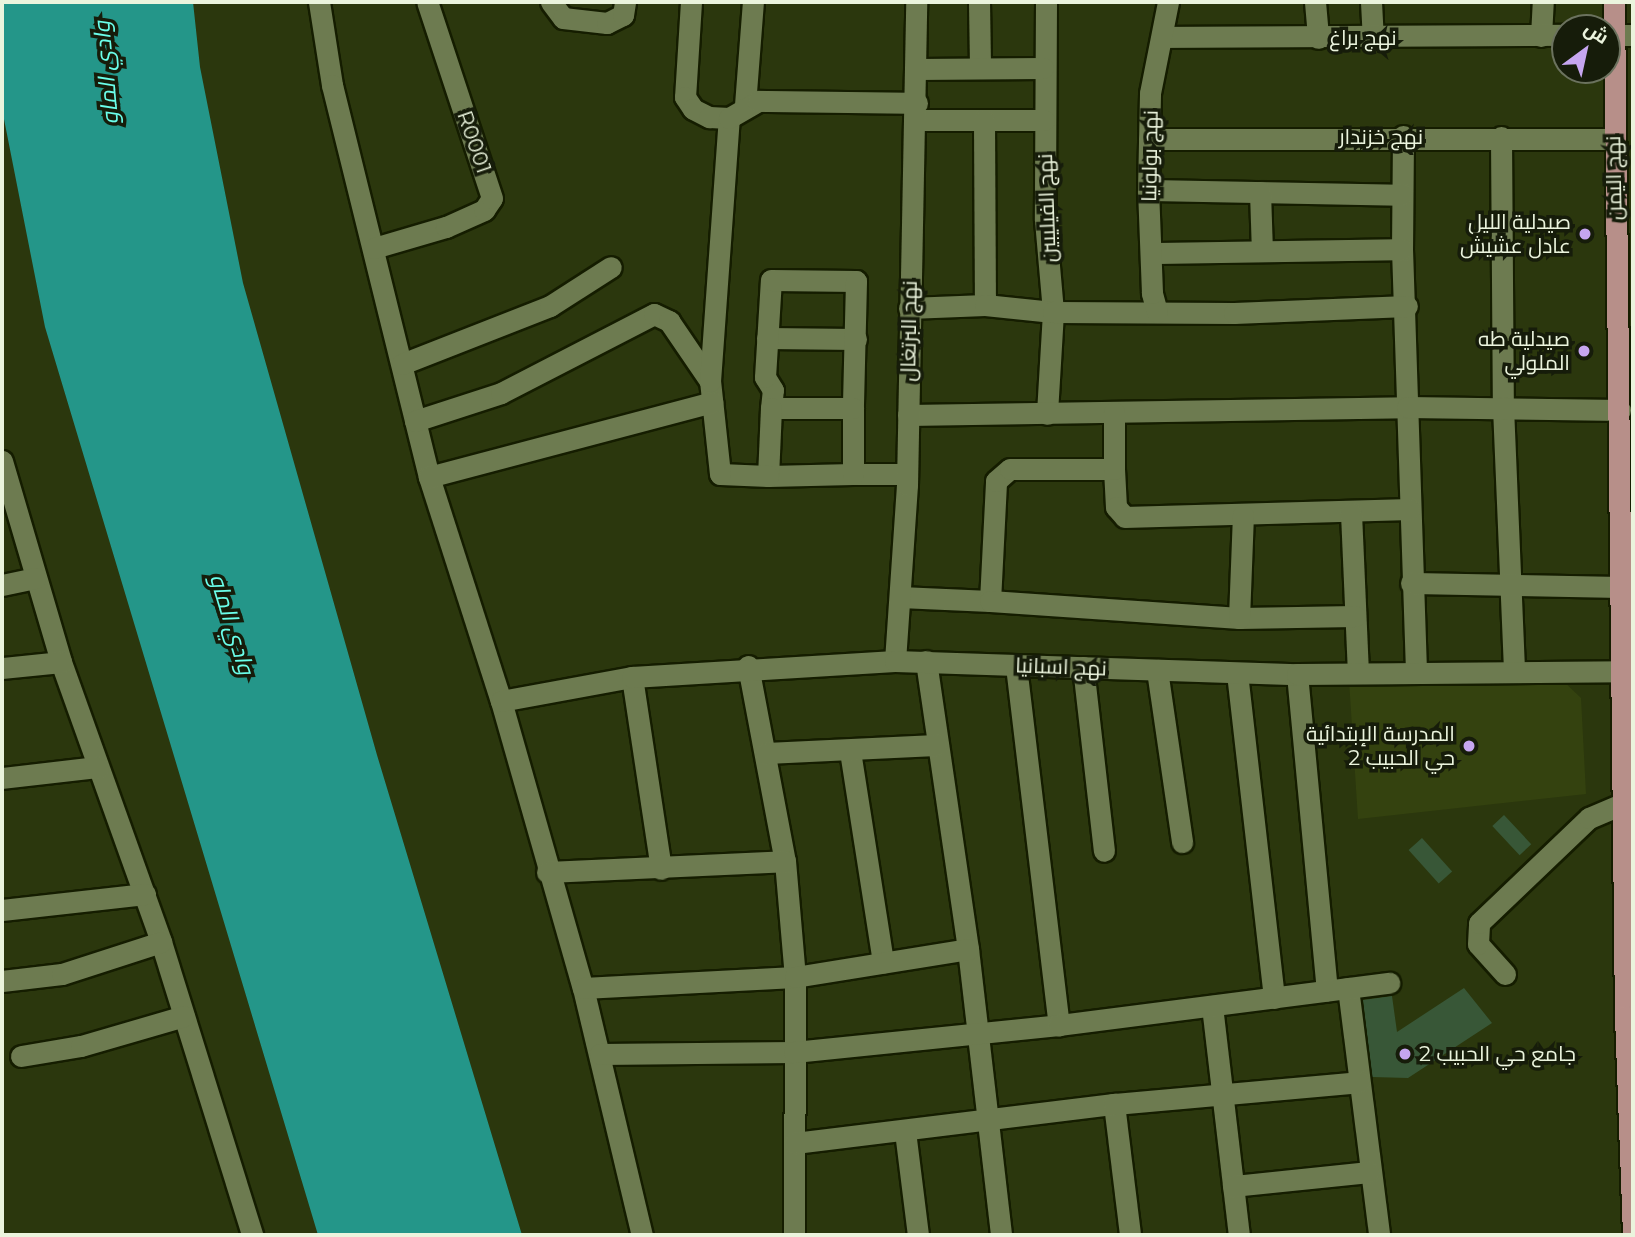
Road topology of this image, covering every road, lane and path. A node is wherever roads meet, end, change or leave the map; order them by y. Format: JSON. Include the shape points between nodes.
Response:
{"nodes":[{"id":1,"x":319,"y":2,"type":"edge"},
{"id":2,"x":427,"y":2,"type":"edge"},
{"id":3,"x":551,"y":2,"type":"edge"},
{"id":4,"x":625,"y":2,"type":"edge"},
{"id":5,"x":691,"y":2,"type":"edge"},
{"id":6,"x":753,"y":2,"type":"edge"},
{"id":7,"x":916,"y":2,"type":"edge"},
{"id":8,"x":979,"y":2,"type":"edge"},
{"id":9,"x":1046,"y":2,"type":"edge"},
{"id":10,"x":1168,"y":2,"type":"edge"},
{"id":11,"x":1315,"y":2,"type":"edge"},
{"id":12,"x":1371,"y":2,"type":"edge"},
{"id":13,"x":1543,"y":2,"type":"edge"},
{"id":14,"x":1541,"y":36,"type":"junction"},
{"id":15,"x":1551,"y":36,"type":"edge"},
{"id":16,"x":1162,"y":37,"type":"junction"},
{"id":17,"x":1318,"y":38,"type":"junction"},
{"id":18,"x":1373,"y":38,"type":"junction"},
{"id":19,"x":980,"y":67,"type":"junction"},
{"id":20,"x":1044,"y":68,"type":"junction"},
{"id":21,"x":917,"y":69,"type":"junction"},
{"id":22,"x":1615,"y":84,"type":"edge"},
{"id":23,"x":737,"y":111,"type":"junction"},
{"id":24,"x":917,"y":111,"type":"junction"},
{"id":25,"x":984,"y":120,"type":"junction"},
{"id":26,"x":1044,"y":120,"type":"junction"},
{"id":27,"x":1403,"y":136,"type":"junction"},
{"id":28,"x":1501,"y":137,"type":"junction"},
{"id":29,"x":1149,"y":139,"type":"junction"},
{"id":30,"x":1612,"y":139,"type":"junction"},
{"id":31,"x":1148,"y":190,"type":"junction"},
{"id":32,"x":1260,"y":192,"type":"junction"},
{"id":33,"x":1402,"y":195,"type":"junction"},
{"id":34,"x":374,"y":248,"type":"junction"},
{"id":35,"x":1402,"y":249,"type":"junction"},
{"id":36,"x":1262,"y":251,"type":"junction"},
{"id":37,"x":1151,"y":253,"type":"junction"},
{"id":38,"x":611,"y":267,"type":"dead end"},
{"id":39,"x":985,"y":305,"type":"junction"},
{"id":40,"x":1406,"y":306,"type":"junction"},
{"id":41,"x":909,"y":308,"type":"junction"},
{"id":42,"x":1053,"y":312,"type":"junction"},
{"id":43,"x":1157,"y":312,"type":"junction"},
{"id":44,"x":767,"y":338,"type":"junction"},
{"id":45,"x":856,"y":339,"type":"junction"},
{"id":46,"x":402,"y":364,"type":"junction"},
{"id":47,"x":711,"y":391,"type":"junction"},
{"id":48,"x":1407,"y":407,"type":"junction"},
{"id":49,"x":1503,"y":407,"type":"junction"},
{"id":50,"x":771,"y":408,"type":"junction"},
{"id":51,"x":853,"y":408,"type":"junction"},
{"id":52,"x":1114,"y":412,"type":"junction"},
{"id":53,"x":1047,"y":414,"type":"junction"},
{"id":54,"x":908,"y":415,"type":"junction"},
{"id":55,"x":415,"y":421,"type":"junction"},
{"id":56,"x":1625,"y":424,"type":"edge"},
{"id":57,"x":2,"y":461,"type":"edge"},
{"id":58,"x":1114,"y":469,"type":"junction"},
{"id":59,"x":853,"y":474,"type":"junction"},
{"id":60,"x":907,"y":474,"type":"junction"},
{"id":61,"x":768,"y":476,"type":"junction"},
{"id":62,"x":429,"y":477,"type":"junction"},
{"id":63,"x":1409,"y":509,"type":"junction"},
{"id":64,"x":1351,"y":513,"type":"junction"},
{"id":65,"x":1243,"y":514,"type":"junction"},
{"id":66,"x":1628,"y":539,"type":"edge"},
{"id":67,"x":35,"y":578,"type":"junction"},
{"id":68,"x":1411,"y":583,"type":"junction"},
{"id":69,"x":2,"y":585,"type":"edge"},
{"id":70,"x":1508,"y":585,"type":"junction"},
{"id":71,"x":1623,"y":587,"type":"junction"},
{"id":72,"x":900,"y":597,"type":"junction"},
{"id":73,"x":990,"y":601,"type":"junction"},
{"id":74,"x":1355,"y":616,"type":"junction"},
{"id":75,"x":1239,"y":618,"type":"junction"},
{"id":76,"x":1629,"y":639,"type":"edge"},
{"id":77,"x":895,"y":661,"type":"junction"},
{"id":78,"x":926,"y":661,"type":"junction"},
{"id":79,"x":61,"y":662,"type":"junction"},
{"id":80,"x":748,"y":666,"type":"junction"},
{"id":81,"x":1016,"y":666,"type":"junction"},
{"id":82,"x":1083,"y":667,"type":"junction"},
{"id":83,"x":2,"y":668,"type":"edge"},
{"id":84,"x":1514,"y":668,"type":"junction"},
{"id":85,"x":1157,"y":670,"type":"junction"},
{"id":86,"x":1416,"y":670,"type":"junction"},
{"id":87,"x":1624,"y":671,"type":"junction"},
{"id":88,"x":1237,"y":673,"type":"junction"},
{"id":89,"x":1358,"y":673,"type":"junction"},
{"id":90,"x":1297,"y":674,"type":"junction"},
{"id":91,"x":632,"y":677,"type":"junction"},
{"id":92,"x":501,"y":701,"type":"junction"},
{"id":93,"x":936,"y":745,"type":"junction"},
{"id":94,"x":850,"y":751,"type":"junction"},
{"id":95,"x":766,"y":752,"type":"junction"},
{"id":96,"x":97,"y":767,"type":"junction"},
{"id":97,"x":2,"y":778,"type":"edge"},
{"id":98,"x":1625,"y":803,"type":"junction"},
{"id":99,"x":1182,"y":842,"type":"dead end"},
{"id":100,"x":1104,"y":850,"type":"dead end"},
{"id":101,"x":785,"y":861,"type":"junction"},
{"id":102,"x":661,"y":869,"type":"junction"},
{"id":103,"x":547,"y":872,"type":"junction"},
{"id":104,"x":145,"y":894,"type":"junction"},
{"id":105,"x":2,"y":910,"type":"edge"},
{"id":106,"x":161,"y":942,"type":"junction"},
{"id":107,"x":1629,"y":945,"type":"edge"},
{"id":108,"x":968,"y":949,"type":"junction"},
{"id":109,"x":883,"y":961,"type":"junction"},
{"id":110,"x":1505,"y":974,"type":"dead end"},
{"id":111,"x":795,"y":977,"type":"junction"},
{"id":112,"x":2,"y":981,"type":"edge"},
{"id":113,"x":1390,"y":983,"type":"dead end"},
{"id":114,"x":583,"y":988,"type":"junction"},
{"id":115,"x":1338,"y":990,"type":"junction"},
{"id":116,"x":1274,"y":998,"type":"junction"},
{"id":117,"x":1212,"y":1006,"type":"junction"},
{"id":118,"x":184,"y":1016,"type":"junction"},
{"id":119,"x":1059,"y":1025,"type":"junction"},
{"id":120,"x":978,"y":1032,"type":"junction"},
{"id":121,"x":794,"y":1052,"type":"junction"},
{"id":122,"x":600,"y":1054,"type":"junction"},
{"id":123,"x":20,"y":1056,"type":"dead end"},
{"id":124,"x":1359,"y":1082,"type":"junction"},
{"id":125,"x":1221,"y":1095,"type":"junction"},
{"id":126,"x":1114,"y":1104,"type":"junction"},
{"id":127,"x":1630,"y":1112,"type":"edge"},
{"id":128,"x":987,"y":1121,"type":"junction"},
{"id":129,"x":905,"y":1131,"type":"junction"},
{"id":130,"x":795,"y":1143,"type":"junction"},
{"id":131,"x":1368,"y":1172,"type":"junction"},
{"id":132,"x":1234,"y":1186,"type":"junction"},
{"id":133,"x":252,"y":1235,"type":"edge"},
{"id":134,"x":642,"y":1235,"type":"edge"},
{"id":135,"x":794,"y":1235,"type":"edge"},
{"id":136,"x":912,"y":1235,"type":"edge"},
{"id":137,"x":1001,"y":1235,"type":"edge"},
{"id":138,"x":1130,"y":1235,"type":"edge"},
{"id":139,"x":1238,"y":1235,"type":"edge"},
{"id":140,"x":1379,"y":1235,"type":"edge"},
{"id":141,"x":1633,"y":1235,"type":"edge"}],
"edges":[{"from":1,"to":34,"type":"street","via":[[332,85]]},
{"from":2,"to":34,"type":"street","name":"R0001","via":[[492,198],[484,210],[446,227]]},
{"from":3,"to":4,"type":"street","via":[[563,19],[607,23],[623,15]]},
{"from":5,"to":23,"type":"street","via":[[685,97],[693,109],[709,117]]},
{"from":6,"to":23,"type":"street"},
{"from":7,"to":21,"type":"street","name":"نهج البرتغال"},
{"from":8,"to":19,"type":"street"},
{"from":9,"to":20,"type":"street","name":"نهج الفيليبين"},
{"from":10,"to":16,"type":"street","name":"نهج بولونيا"},
{"from":11,"to":17,"type":"street"},
{"from":12,"to":18,"type":"street"},
{"from":13,"to":14,"type":"street"},
{"from":14,"to":15,"type":"street","name":"نهج براغ"},
{"from":14,"to":18,"type":"street","name":"نهج براغ"},
{"from":16,"to":17,"type":"street","name":"نهج براغ"},
{"from":16,"to":29,"type":"street","name":"نهج بولونيا","via":[[1153,69]]},
{"from":17,"to":18,"type":"street","name":"نهج براغ"},
{"from":19,"to":20,"type":"street"},
{"from":19,"to":21,"type":"street"},
{"from":20,"to":26,"type":"street","name":"نهج الفيليبين"},
{"from":21,"to":24,"type":"street","name":"نهج البرتغال"},
{"from":22,"to":30,"type":"main road","name":"نهج اليمن"},
{"from":23,"to":24,"type":"street","via":[[758,101]]},
{"from":23,"to":47,"type":"street"},
{"from":24,"to":25,"type":"street"},
{"from":24,"to":41,"type":"street","name":"نهج البرتغال"},
{"from":25,"to":26,"type":"street"},
{"from":25,"to":39,"type":"street"},
{"from":26,"to":42,"type":"street","name":"نهج الفيليبين"},
{"from":27,"to":28,"type":"street","name":"نهج خزندار"},
{"from":27,"to":29,"type":"street","name":"نهج خزندار"},
{"from":27,"to":33,"type":"street"},
{"from":28,"to":30,"type":"street","name":"نهج خزندار"},
{"from":28,"to":49,"type":"street"},
{"from":29,"to":31,"type":"street","name":"نهج بولونيا"},
{"from":30,"to":56,"type":"main road","name":"نهج اليمن"},
{"from":31,"to":32,"type":"street"},
{"from":31,"to":37,"type":"street","name":"نهج بولونيا"},
{"from":32,"to":33,"type":"street"},
{"from":32,"to":36,"type":"street"},
{"from":33,"to":35,"type":"street"},
{"from":34,"to":46,"type":"street"},
{"from":35,"to":36,"type":"street"},
{"from":35,"to":40,"type":"street"},
{"from":36,"to":37,"type":"street"},
{"from":37,"to":43,"type":"street","name":"نهج بولونيا"},
{"from":38,"to":46,"type":"street","via":[[550,306]]},
{"from":39,"to":41,"type":"street"},
{"from":39,"to":42,"type":"street"},
{"from":40,"to":43,"type":"street"},
{"from":40,"to":48,"type":"street"},
{"from":41,"to":54,"type":"street","name":"نهج البرتغال"},
{"from":42,"to":43,"type":"street"},
{"from":42,"to":53,"type":"street","name":"نهج الفيليبين"},
{"from":44,"to":45,"type":"street"},
{"from":44,"to":45,"type":"street","via":[[771,280],[856,281]]},
{"from":44,"to":50,"type":"street","via":[[765,377],[773,390]]},
{"from":45,"to":51,"type":"street"},
{"from":46,"to":55,"type":"street"},
{"from":47,"to":55,"type":"street","via":[[668,321],[654,314],[501,393]]},
{"from":47,"to":61,"type":"street","via":[[720,474]]},
{"from":47,"to":62,"type":"street"},
{"from":48,"to":49,"type":"street"},
{"from":48,"to":52,"type":"street"},
{"from":48,"to":63,"type":"street"},
{"from":49,"to":56,"type":"street"},
{"from":49,"to":70,"type":"street"},
{"from":50,"to":51,"type":"street"},
{"from":50,"to":61,"type":"street"},
{"from":51,"to":59,"type":"street"},
{"from":52,"to":53,"type":"street"},
{"from":52,"to":58,"type":"street"},
{"from":53,"to":54,"type":"street"},
{"from":54,"to":60,"type":"street","name":"نهج البرتغال"},
{"from":55,"to":62,"type":"street"},
{"from":56,"to":66,"type":"main road","name":"نهج اليمن"},
{"from":57,"to":67,"type":"street"},
{"from":58,"to":65,"type":"street","via":[[1116,507],[1125,517]]},
{"from":58,"to":73,"type":"street","via":[[1010,469],[1001,474],[996,481]]},
{"from":59,"to":60,"type":"street"},
{"from":59,"to":61,"type":"street"},
{"from":60,"to":72,"type":"street","name":"نهج البرتغال"},
{"from":62,"to":92,"type":"street"},
{"from":63,"to":64,"type":"street"},
{"from":63,"to":68,"type":"street"},
{"from":64,"to":65,"type":"street"},
{"from":64,"to":74,"type":"street"},
{"from":65,"to":75,"type":"street"},
{"from":66,"to":71,"type":"main road","name":"نهج اليمن"},
{"from":67,"to":69,"type":"street"},
{"from":67,"to":79,"type":"street"},
{"from":68,"to":70,"type":"street"},
{"from":68,"to":86,"type":"street"},
{"from":70,"to":71,"type":"street"},
{"from":70,"to":84,"type":"street"},
{"from":71,"to":76,"type":"main road","name":"نهج اليمن"},
{"from":72,"to":73,"type":"street"},
{"from":72,"to":77,"type":"street","name":"نهج البرتغال"},
{"from":73,"to":75,"type":"street"},
{"from":74,"to":75,"type":"street"},
{"from":74,"to":89,"type":"street"},
{"from":76,"to":87,"type":"main road","name":"نهج اليمن"},
{"from":77,"to":78,"type":"street","name":"نهج اسبانيا"},
{"from":77,"to":80,"type":"street","name":"نهج اسبانيا"},
{"from":78,"to":81,"type":"street","name":"نهج اسبانيا"},
{"from":78,"to":93,"type":"street"},
{"from":79,"to":83,"type":"street"},
{"from":79,"to":96,"type":"street"},
{"from":80,"to":91,"type":"street","name":"نهج اسبانيا"},
{"from":80,"to":95,"type":"street"},
{"from":81,"to":82,"type":"street","name":"نهج اسبانيا"},
{"from":81,"to":119,"type":"street"},
{"from":82,"to":85,"type":"street","name":"نهج اسبانيا"},
{"from":82,"to":100,"type":"street"},
{"from":84,"to":86,"type":"street","name":"نهج اسبانيا"},
{"from":84,"to":87,"type":"street","name":"نهج اسبانيا"},
{"from":85,"to":88,"type":"street","name":"نهج اسبانيا"},
{"from":85,"to":99,"type":"street"},
{"from":86,"to":89,"type":"street","name":"نهج اسبانيا"},
{"from":87,"to":98,"type":"main road","name":"نهج اليمن"},
{"from":88,"to":90,"type":"street","name":"نهج اسبانيا"},
{"from":88,"to":116,"type":"street"},
{"from":89,"to":90,"type":"street","name":"نهج اسبانيا"},
{"from":90,"to":115,"type":"street"},
{"from":91,"to":92,"type":"street","name":"نهج اسبانيا"},
{"from":91,"to":102,"type":"street"},
{"from":92,"to":103,"type":"street"},
{"from":93,"to":94,"type":"street"},
{"from":93,"to":108,"type":"street"},
{"from":94,"to":95,"type":"street"},
{"from":94,"to":109,"type":"street"},
{"from":95,"to":101,"type":"street"},
{"from":96,"to":97,"type":"street"},
{"from":96,"to":104,"type":"street"},
{"from":98,"to":107,"type":"main road","name":"نهج اليمن"},
{"from":98,"to":110,"type":"street","via":[[1590,818],[1479,923],[1478,944]]},
{"from":101,"to":102,"type":"street"},
{"from":101,"to":111,"type":"street"},
{"from":102,"to":103,"type":"street"},
{"from":103,"to":114,"type":"street"},
{"from":104,"to":105,"type":"street"},
{"from":104,"to":106,"type":"street"},
{"from":106,"to":112,"type":"street","via":[[62,974]]},
{"from":106,"to":118,"type":"street"},
{"from":107,"to":127,"type":"main road","name":"نهج اليمن"},
{"from":108,"to":109,"type":"street"},
{"from":108,"to":120,"type":"street"},
{"from":109,"to":111,"type":"street"},
{"from":111,"to":114,"type":"street"},
{"from":111,"to":121,"type":"street"},
{"from":113,"to":115,"type":"street"},
{"from":114,"to":122,"type":"street"},
{"from":115,"to":116,"type":"street"},
{"from":115,"to":124,"type":"street"},
{"from":116,"to":117,"type":"street"},
{"from":117,"to":119,"type":"street"},
{"from":117,"to":125,"type":"street"},
{"from":118,"to":123,"type":"street","via":[[81,1046]]},
{"from":118,"to":133,"type":"street"},
{"from":119,"to":120,"type":"street"},
{"from":120,"to":121,"type":"street"},
{"from":120,"to":128,"type":"street"},
{"from":121,"to":122,"type":"street"},
{"from":121,"to":130,"type":"street"},
{"from":122,"to":134,"type":"street"},
{"from":124,"to":125,"type":"street"},
{"from":124,"to":131,"type":"street"},
{"from":125,"to":126,"type":"street"},
{"from":125,"to":132,"type":"street"},
{"from":126,"to":128,"type":"street"},
{"from":126,"to":138,"type":"street"},
{"from":127,"to":141,"type":"main road","name":"نهج اليمن"},
{"from":128,"to":129,"type":"street"},
{"from":128,"to":137,"type":"street"},
{"from":129,"to":130,"type":"street"},
{"from":129,"to":136,"type":"street"},
{"from":130,"to":135,"type":"street"},
{"from":131,"to":132,"type":"street"},
{"from":131,"to":140,"type":"street"},
{"from":132,"to":139,"type":"street"}]}
